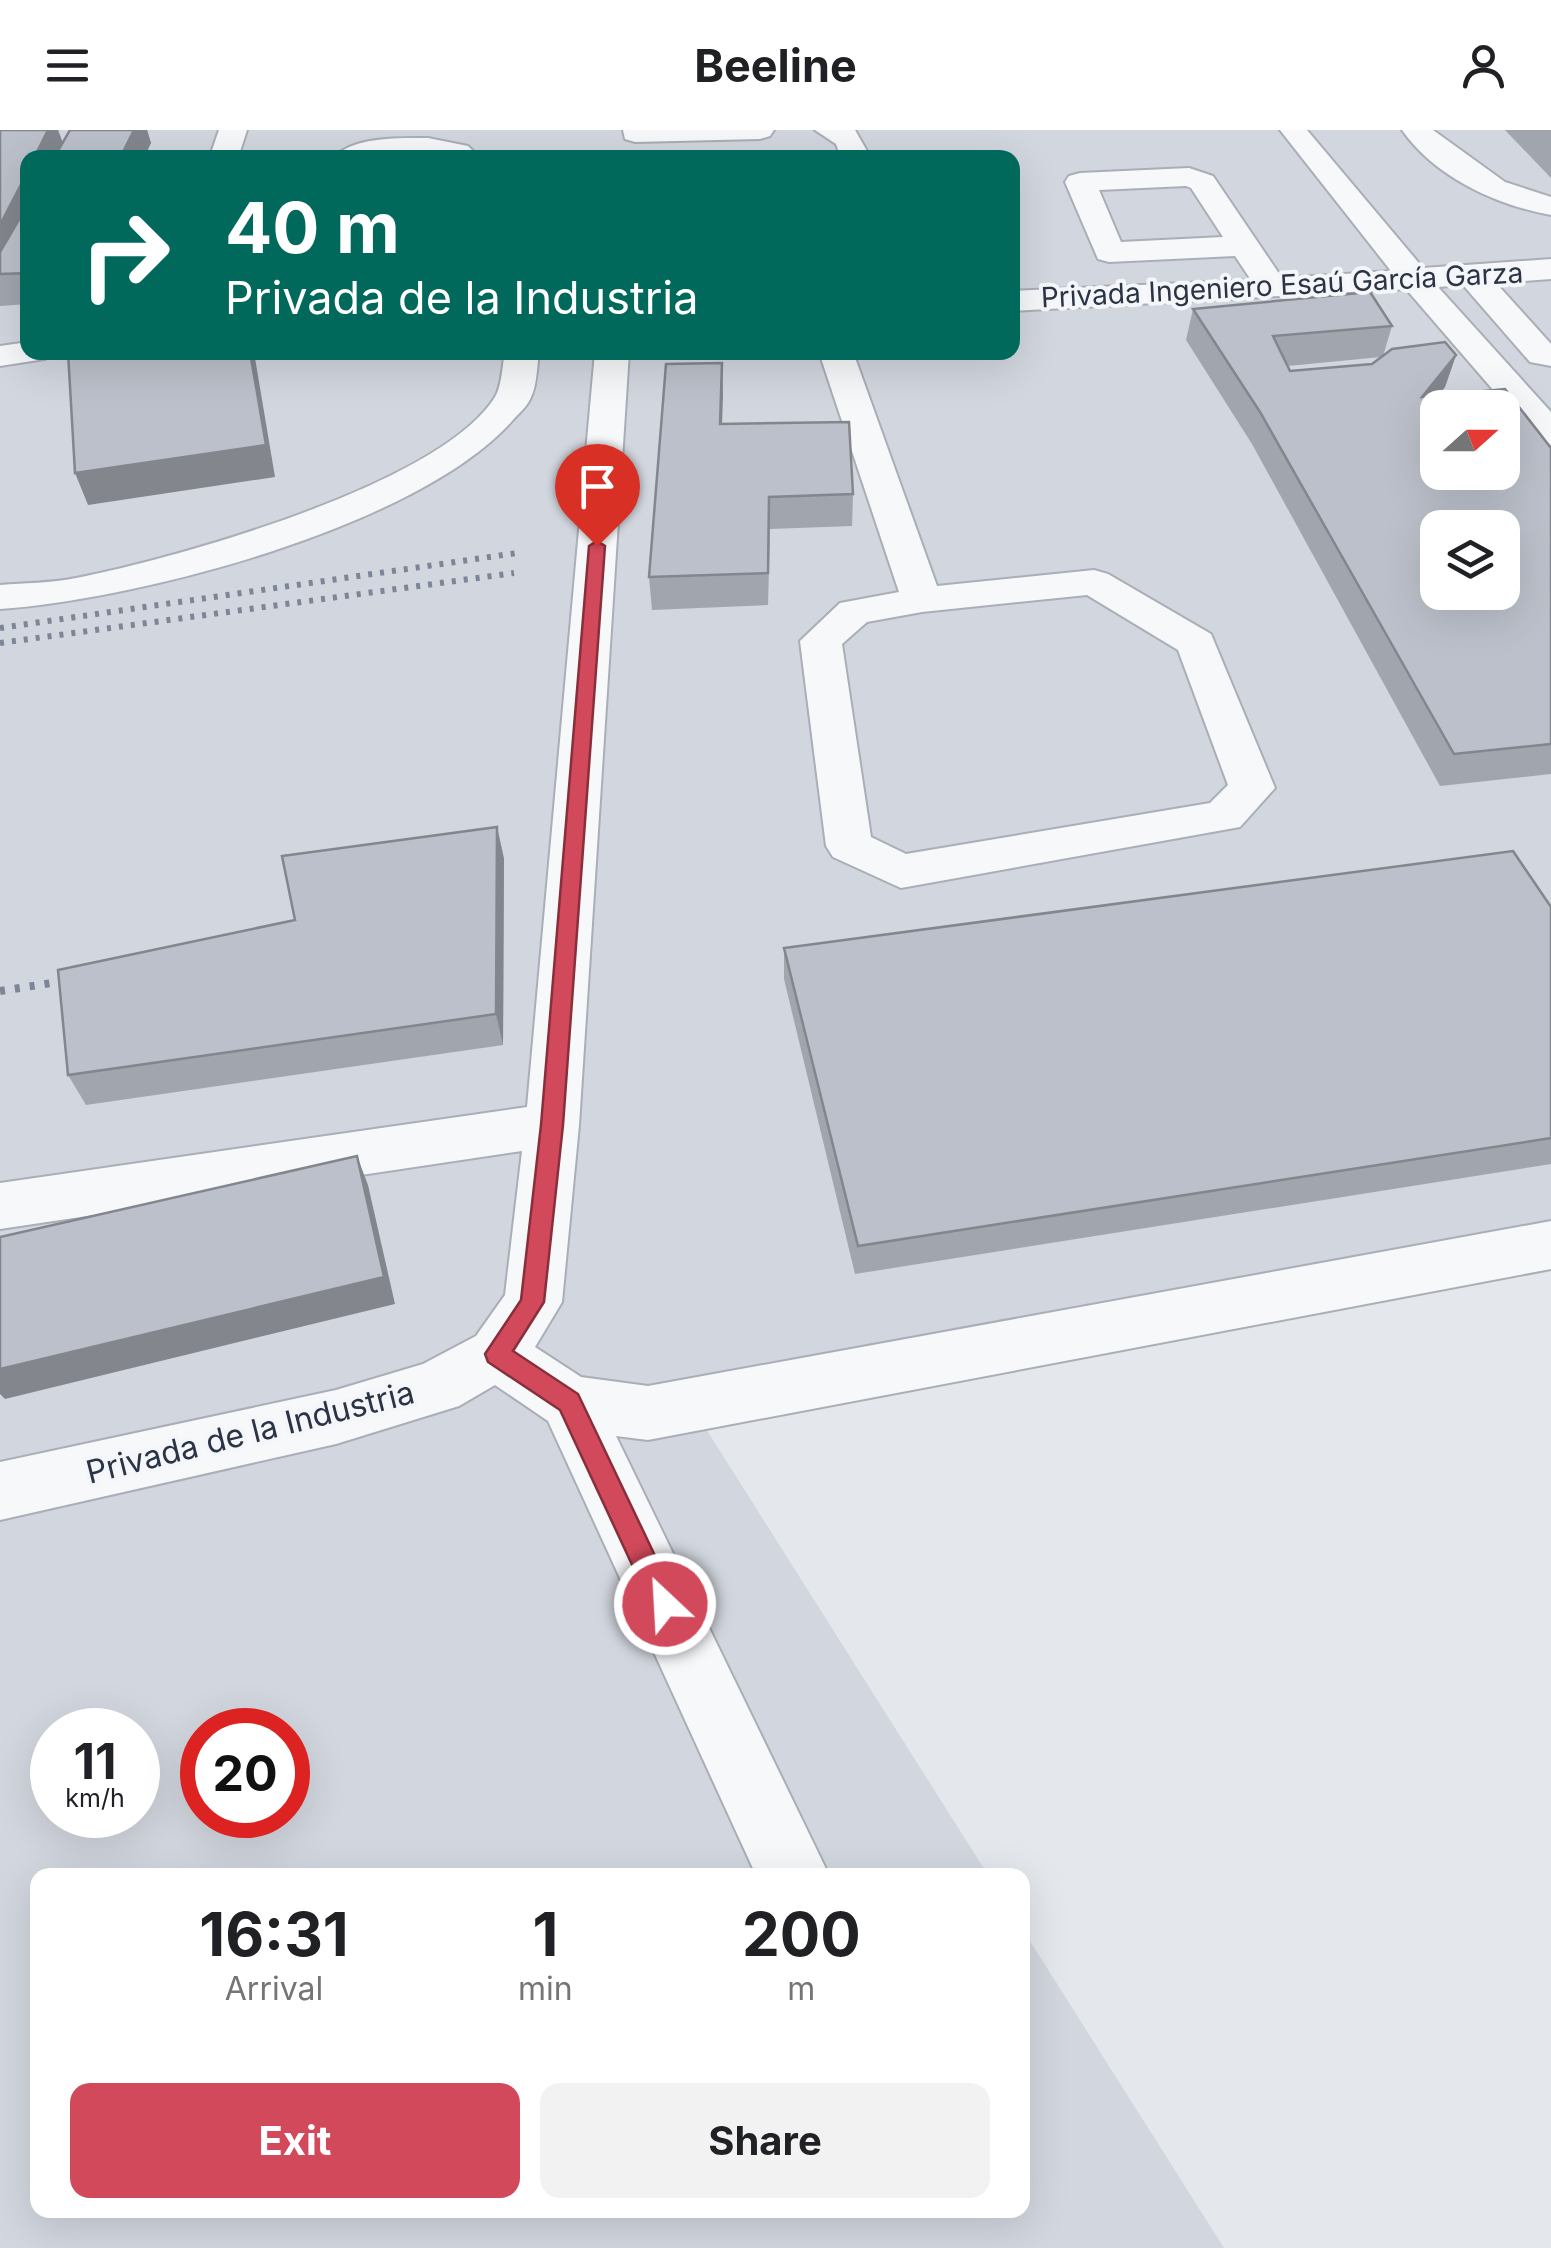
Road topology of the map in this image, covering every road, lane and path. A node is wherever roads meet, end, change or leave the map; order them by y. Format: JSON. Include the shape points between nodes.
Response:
{"nodes":[{"id":1,"x":760,"y":130,"type":"edge"},
{"id":2,"x":829,"y":130,"type":"edge"},
{"id":3,"x":1416,"y":130,"type":"edge"},
{"id":4,"x":1293,"y":132,"type":"edge"},
{"id":5,"x":634,"y":140,"type":"edge"},
{"id":6,"x":374,"y":150,"type":"edge"},
{"id":7,"x":461,"y":150,"type":"edge"},
{"id":8,"x":854,"y":150,"type":"edge"},
{"id":9,"x":1551,"y":206,"type":"edge"},
{"id":10,"x":1244,"y":246,"type":"junction"},
{"id":11,"x":1551,"y":269,"type":"edge"},
{"id":12,"x":1472,"y":275,"type":"junction"},
{"id":13,"x":1418,"y":279,"type":"junction"},
{"id":14,"x":1273,"y":289,"type":"junction"},
{"id":15,"x":1020,"y":301,"type":"edge"},
{"id":16,"x":1534,"y":323,"type":"edge"},
{"id":17,"x":1551,"y":356,"type":"edge"},
{"id":18,"x":522,"y":360,"type":"edge"},
{"id":19,"x":611,"y":360,"type":"edge"},
{"id":20,"x":839,"y":360,"type":"edge"},
{"id":21,"x":1551,"y":434,"type":"edge"},
{"id":22,"x":0,"y":597,"type":"edge"},
{"id":23,"x":922,"y":600,"type":"junction"},
{"id":24,"x":552,"y":1125,"type":"junction"},
{"id":25,"x":0,"y":1206,"type":"edge"},
{"id":26,"x":1551,"y":1245,"type":"edge"},
{"id":27,"x":497,"y":1354,"type":"junction"},
{"id":28,"x":569,"y":1402,"type":"junction"},
{"id":29,"x":0,"y":1491,"type":"edge"},
{"id":30,"x":790,"y":1868,"type":"edge"}],
"edges":[{"from":1,"to":5,"type":"street"},
{"from":2,"to":8,"type":"street","via":[[852,140]]},
{"from":3,"to":9,"type":"street","via":[[1473,179]]},
{"from":4,"to":13,"type":"street"},
{"from":6,"to":7,"type":"street"},
{"from":10,"to":10,"type":"street","via":[[1202,182],[1080,182],[1110,252]]},
{"from":10,"to":14,"type":"street"},
{"from":11,"to":12,"type":"street","name":"Privada Ingeniero Esaú García Garza"},
{"from":12,"to":13,"type":"street","name":"Privada Ingeniero Esaú García Garza"},
{"from":12,"to":16,"type":"street"},
{"from":13,"to":14,"type":"street","name":"Privada Ingeniero Esaú García Garza"},
{"from":13,"to":21,"type":"street"},
{"from":14,"to":15,"type":"street","name":"Privada Ingeniero Esaú García Garza"},
{"from":16,"to":17,"type":"street","via":[[1542,356]]},
{"from":18,"to":22,"type":"street","via":[[512,404],[410,482],[260,543],[189,563],[72,590]]},
{"from":19,"to":24,"type":"street","name":"Privada de la Industria"},
{"from":20,"to":23,"type":"street"},
{"from":23,"to":23,"type":"street","via":[[854,612],[820,641],[849,846],[901,872],[1224,816],[1252,788],[1196,643],[1142,609],[1094,582]]},
{"from":24,"to":25,"type":"street"},
{"from":24,"to":27,"type":"street","name":"Privada de la Industria","via":[[532,1302]]},
{"from":26,"to":28,"type":"street","via":[[648,1414]]},
{"from":27,"to":28,"type":"street"},
{"from":27,"to":29,"type":"street","name":"Privada de la Industria","via":[[438,1387],[336,1417]]},
{"from":28,"to":30,"type":"street"}]}
